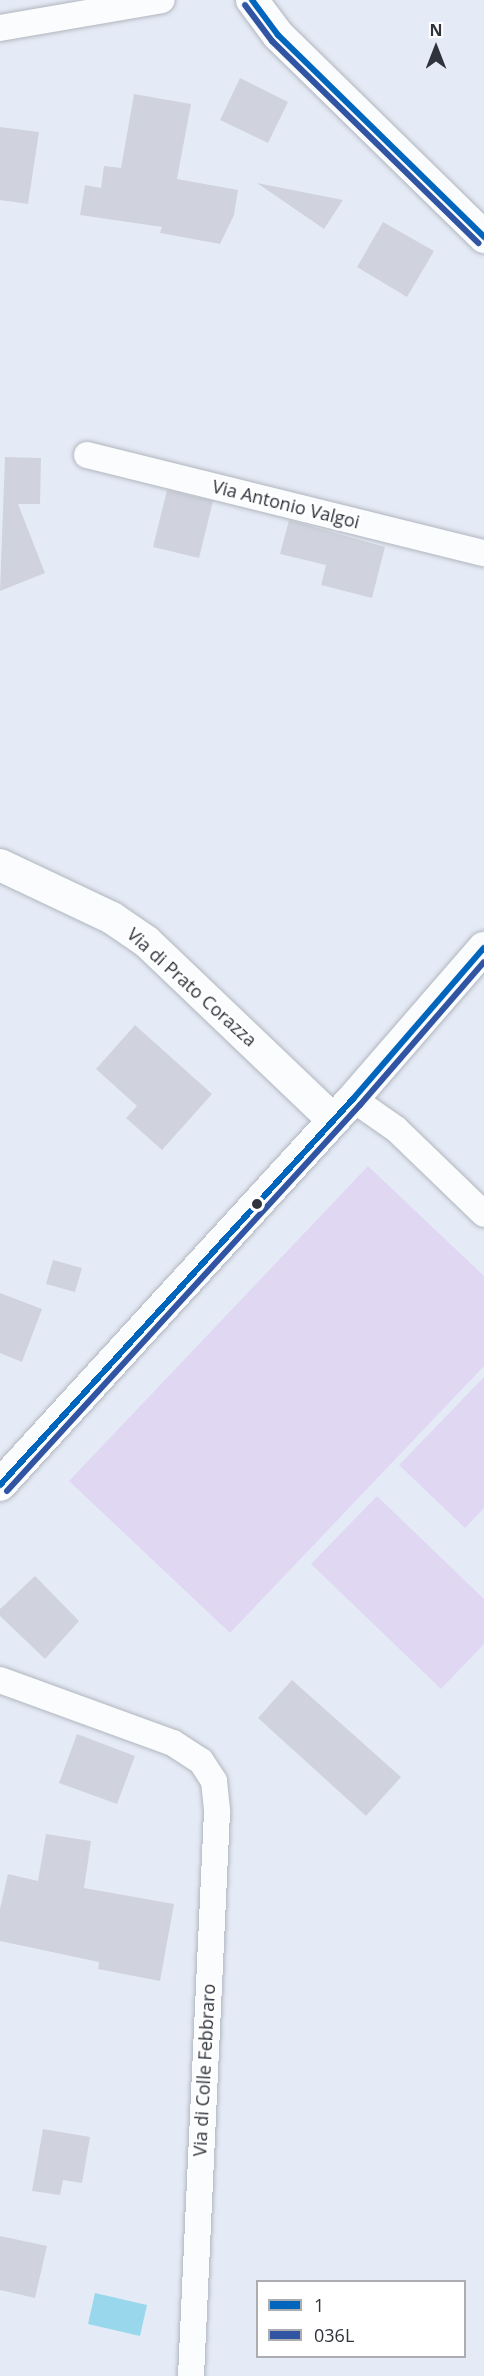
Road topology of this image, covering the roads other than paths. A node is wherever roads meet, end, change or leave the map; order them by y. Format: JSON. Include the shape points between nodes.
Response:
{"nodes":[{"id":1,"x":162,"y":0,"type":"edge"},
{"id":2,"x":252,"y":0,"type":"edge"},
{"id":3,"x":0,"y":28,"type":"edge"},
{"id":4,"x":484,"y":237,"type":"edge"},
{"id":5,"x":87,"y":455,"type":"dead end"},
{"id":6,"x":484,"y":553,"type":"edge"},
{"id":7,"x":0,"y":865,"type":"edge"},
{"id":8,"x":484,"y":948,"type":"edge"},
{"id":9,"x":343,"y":1109,"type":"junction"},
{"id":10,"x":484,"y":1214,"type":"edge"},
{"id":11,"x":0,"y":1485,"type":"edge"},
{"id":12,"x":0,"y":1680,"type":"edge"},
{"id":13,"x":191,"y":2376,"type":"edge"}],
"edges":[{"from":1,"to":3,"type":"street"},
{"from":2,"to":4,"type":"street","via":[[285,43]]},
{"from":5,"to":6,"type":"street","name":"Via Antonio Valgoi"},
{"from":7,"to":9,"type":"street","name":"Via di Prato Corazza","via":[[112,918],[147,942]]},
{"from":8,"to":9,"type":"street"},
{"from":9,"to":10,"type":"street","via":[[396,1129]]},
{"from":9,"to":11,"type":"street"},
{"from":12,"to":13,"type":"street","name":"Via di Colle Febbraro","via":[[165,1740],[207,1766],[218,1801]]}]}
